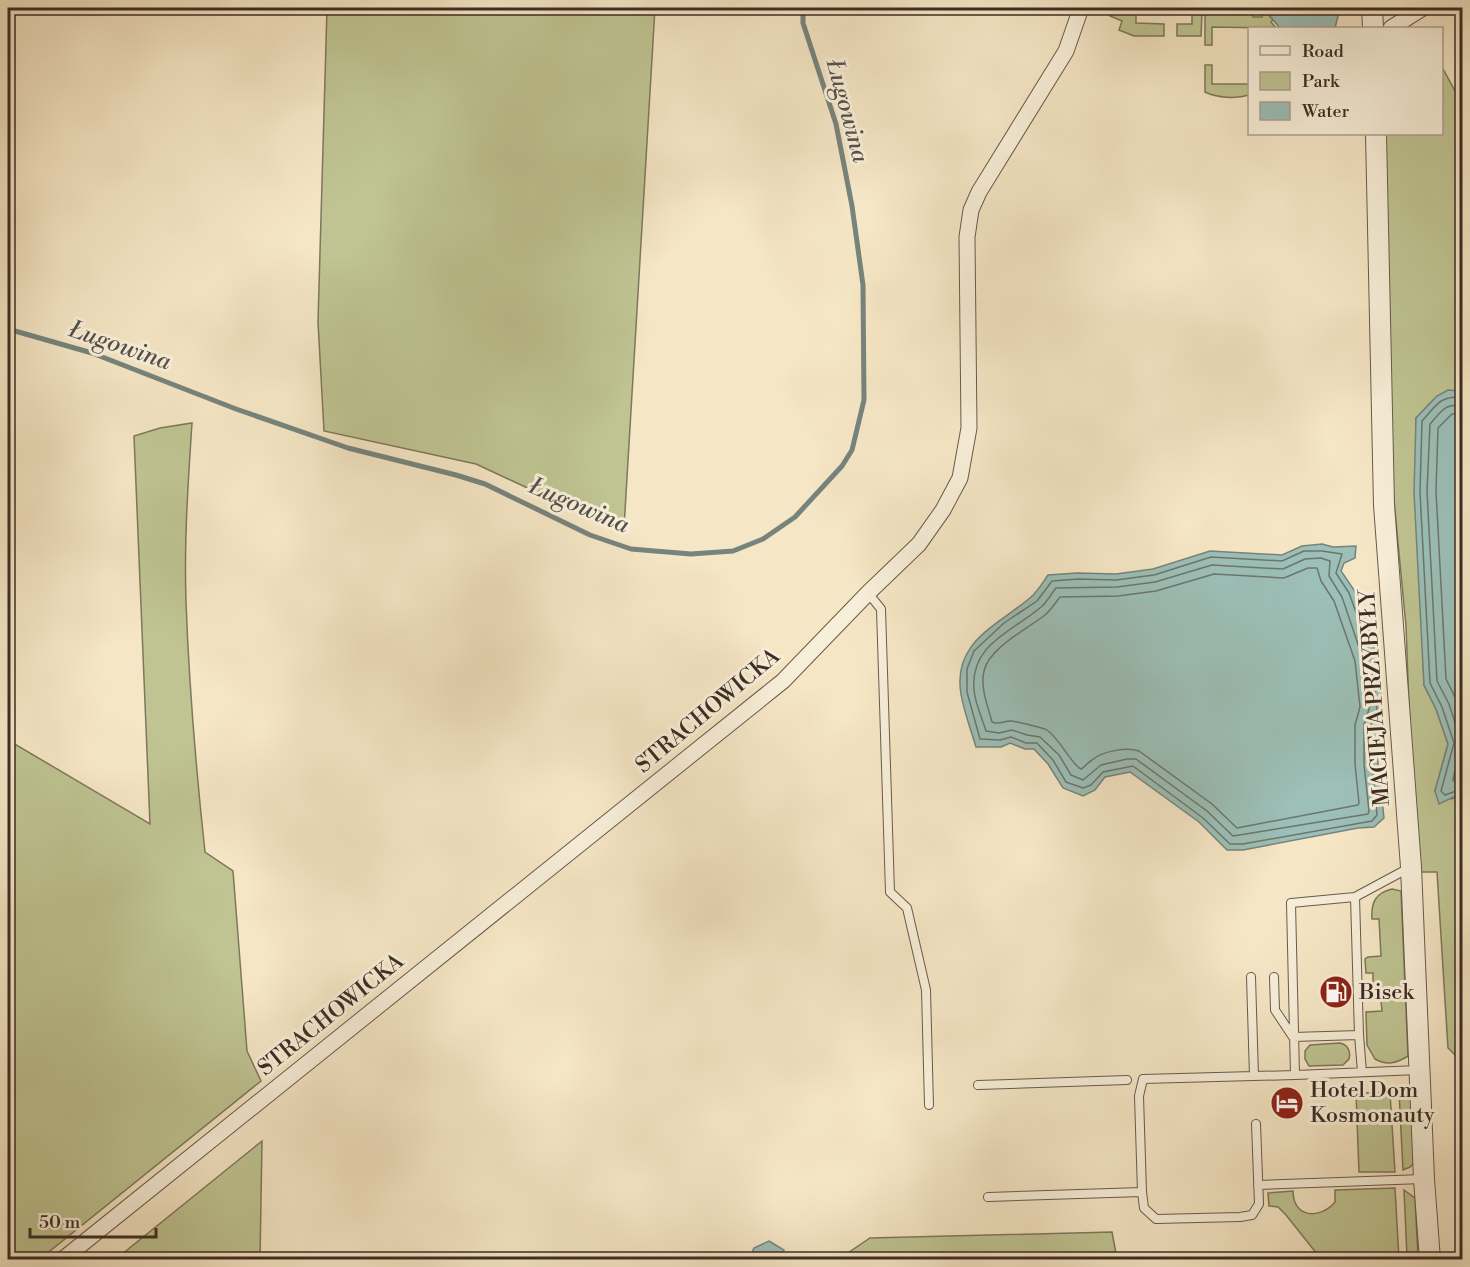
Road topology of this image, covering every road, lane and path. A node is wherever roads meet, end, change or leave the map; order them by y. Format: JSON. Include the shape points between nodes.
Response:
{"nodes":[{"id":1,"x":1081,"y":8,"type":"edge"},
{"id":2,"x":1372,"y":8,"type":"edge"},
{"id":3,"x":1423,"y":8,"type":"edge"},
{"id":4,"x":1373,"y":27,"type":"edge"},
{"id":5,"x":1393,"y":27,"type":"edge"},
{"id":6,"x":1376,"y":135,"type":"edge"},
{"id":7,"x":868,"y":593,"type":"junction"},
{"id":8,"x":1411,"y":867,"type":"junction"},
{"id":9,"x":1355,"y":897,"type":"junction"},
{"id":10,"x":1274,"y":976,"type":"dead end"},
{"id":11,"x":1251,"y":977,"type":"dead end"},
{"id":12,"x":1359,"y":1035,"type":"junction"},
{"id":13,"x":1293,"y":1037,"type":"junction"},
{"id":14,"x":1421,"y":1070,"type":"junction"},
{"id":15,"x":1362,"y":1072,"type":"junction"},
{"id":16,"x":1295,"y":1075,"type":"junction"},
{"id":17,"x":1254,"y":1076,"type":"junction"},
{"id":18,"x":1127,"y":1080,"type":"dead end"},
{"id":19,"x":978,"y":1085,"type":"dead end"},
{"id":20,"x":929,"y":1105,"type":"dead end"},
{"id":21,"x":1256,"y":1124,"type":"dead end"},
{"id":22,"x":1424,"y":1179,"type":"junction"},
{"id":23,"x":1258,"y":1185,"type":"junction"},
{"id":24,"x":1142,"y":1192,"type":"junction"},
{"id":25,"x":988,"y":1197,"type":"dead end"},
{"id":26,"x":62,"y":1260,"type":"edge"},
{"id":27,"x":1431,"y":1260,"type":"edge"}],
"edges":[{"from":1,"to":7,"type":"street","name":"STRACHOWICKA","via":[[1066,51],[971,210],[967,237],[969,428],[960,478],[919,544]]},
{"from":2,"to":4,"type":"street"},
{"from":3,"to":5,"type":"street"},
{"from":6,"to":8,"type":"street","name":"MACIEJA PRZYBYŁY","via":[[1384,505]]},
{"from":7,"to":20,"type":"lane","via":[[881,609],[890,892],[908,908],[926,990]]},
{"from":7,"to":26,"type":"street","name":"STRACHOWICKA","via":[[783,681]]},
{"from":8,"to":9,"type":"lane"},
{"from":8,"to":14,"type":"street","name":"MACIEJA PRZYBYŁY"},
{"from":9,"to":12,"type":"lane"},
{"from":9,"to":13,"type":"lane","via":[[1291,903]]},
{"from":10,"to":13,"type":"lane","via":[[1275,1010]]},
{"from":11,"to":17,"type":"lane"},
{"from":12,"to":13,"type":"lane"},
{"from":12,"to":15,"type":"lane"},
{"from":13,"to":16,"type":"lane"},
{"from":14,"to":15,"type":"lane"},
{"from":14,"to":22,"type":"street","name":"MACIEJA PRZYBYŁY"},
{"from":15,"to":16,"type":"lane"},
{"from":16,"to":17,"type":"lane"},
{"from":17,"to":24,"type":"lane","via":[[1143,1079],[1138,1096]]},
{"from":18,"to":19,"type":"lane"},
{"from":21,"to":23,"type":"lane"},
{"from":22,"to":23,"type":"lane"},
{"from":22,"to":27,"type":"street","name":"MACIEJA PRZYBYŁY"},
{"from":23,"to":24,"type":"lane","via":[[1258,1204],[1252,1215],[1240,1217],[1156,1219],[1144,1208]]},
{"from":24,"to":25,"type":"lane"}]}
